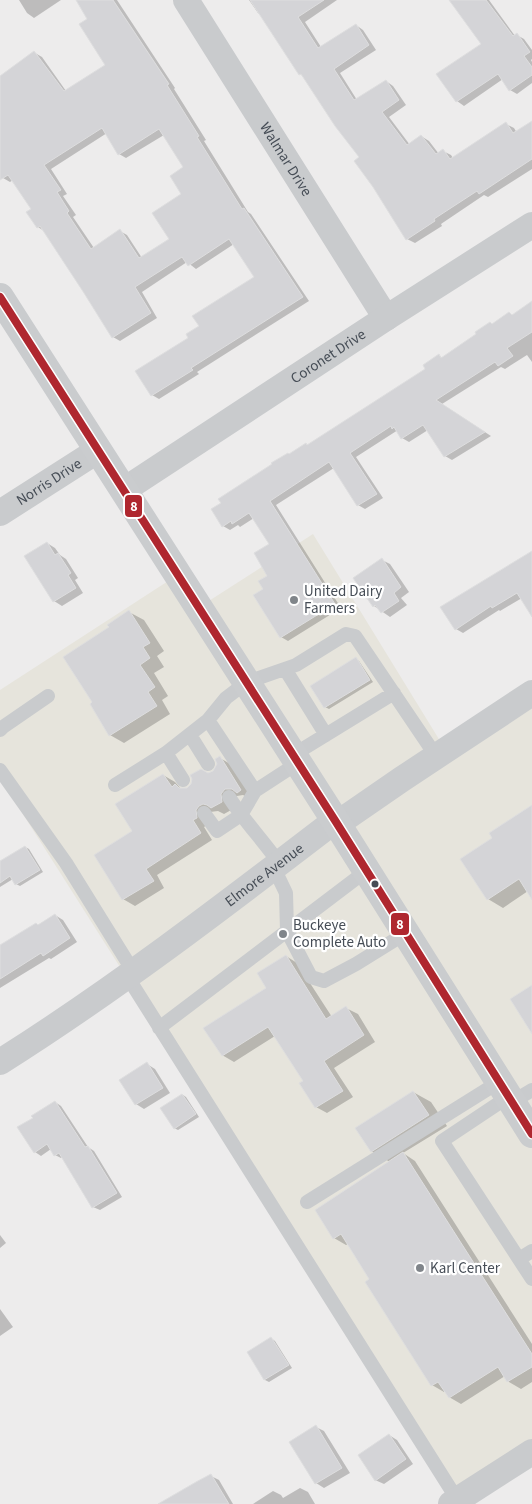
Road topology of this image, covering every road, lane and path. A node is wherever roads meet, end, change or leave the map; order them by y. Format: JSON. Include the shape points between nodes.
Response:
{"nodes":[{"id":1,"x":186,"y":0,"type":"edge"},
{"id":2,"x":532,"y":225,"type":"edge"},
{"id":3,"x":0,"y":297,"type":"edge"},
{"id":4,"x":386,"y":318,"type":"junction"},
{"id":5,"x":97,"y":451,"type":"junction"},
{"id":6,"x":124,"y":490,"type":"junction"},
{"id":7,"x":0,"y":513,"type":"edge"},
{"id":8,"x":285,"y":669,"type":"junction"},
{"id":9,"x":247,"y":682,"type":"junction"},
{"id":10,"x":394,"y":693,"type":"junction"},
{"id":11,"x":532,"y":693,"type":"edge"},
{"id":12,"x":48,"y":696,"type":"dead end"},
{"id":13,"x":208,"y":720,"type":"junction"},
{"id":14,"x":0,"y":730,"type":"edge"},
{"id":15,"x":190,"y":735,"type":"junction"},
{"id":16,"x":326,"y":735,"type":"junction"},
{"id":17,"x":166,"y":753,"type":"junction"},
{"id":18,"x":436,"y":756,"type":"junction"},
{"id":19,"x":296,"y":759,"type":"junction"},
{"id":20,"x":208,"y":764,"type":"dead end"},
{"id":21,"x":0,"y":770,"type":"edge"},
{"id":22,"x":183,"y":780,"type":"dead end"},
{"id":23,"x":115,"y":785,"type":"dead end"},
{"id":24,"x":255,"y":791,"type":"junction"},
{"id":25,"x":229,"y":797,"type":"dead end"},
{"id":26,"x":204,"y":813,"type":"dead end"},
{"id":27,"x":241,"y":815,"type":"junction"},
{"id":28,"x":336,"y":822,"type":"junction"},
{"id":29,"x":276,"y":865,"type":"junction"},
{"id":30,"x":366,"y":871,"type":"junction"},
{"id":31,"x":287,"y":931,"type":"junction"},
{"id":32,"x":406,"y":933,"type":"junction"},
{"id":33,"x":130,"y":974,"type":"junction"},
{"id":34,"x":159,"y":1028,"type":"junction"},
{"id":35,"x":0,"y":1062,"type":"edge"},
{"id":36,"x":513,"y":1093,"type":"edge"},
{"id":37,"x":532,"y":1134,"type":"edge"},
{"id":38,"x":307,"y":1202,"type":"dead end"},
{"id":39,"x":532,"y":1251,"type":"edge"},
{"id":40,"x":519,"y":1259,"type":"junction"},
{"id":41,"x":532,"y":1279,"type":"edge"},
{"id":42,"x":532,"y":1452,"type":"edge"},
{"id":43,"x":456,"y":1502,"type":"edge"}],
"edges":[{"from":1,"to":4,"type":"street","name":"Walmar Drive"},
{"from":2,"to":4,"type":"street","name":"Coronet Drive"},
{"from":3,"to":5,"type":"main road"},
{"from":4,"to":6,"type":"street","name":"Coronet Drive"},
{"from":5,"to":6,"type":"main road"},
{"from":5,"to":7,"type":"street","name":"Norris Drive"},
{"from":6,"to":9,"type":"main road"},
{"from":8,"to":9,"type":"lane"},
{"from":8,"to":10,"type":"lane","via":[[346,634],[355,636]]},
{"from":8,"to":16,"type":"lane"},
{"from":9,"to":13,"type":"lane","via":[[226,698]]},
{"from":9,"to":19,"type":"main road"},
{"from":10,"to":16,"type":"lane"},
{"from":10,"to":18,"type":"lane"},
{"from":11,"to":18,"type":"street","name":"Elmore Avenue"},
{"from":12,"to":14,"type":"lane"},
{"from":13,"to":15,"type":"lane"},
{"from":13,"to":24,"type":"lane"},
{"from":15,"to":17,"type":"lane"},
{"from":15,"to":20,"type":"lane"},
{"from":16,"to":19,"type":"lane"},
{"from":17,"to":22,"type":"lane"},
{"from":17,"to":23,"type":"lane"},
{"from":18,"to":28,"type":"street","name":"Elmore Avenue"},
{"from":19,"to":24,"type":"lane"},
{"from":19,"to":28,"type":"main road"},
{"from":21,"to":33,"type":"lane","via":[[66,863]]},
{"from":24,"to":27,"type":"lane"},
{"from":25,"to":27,"type":"lane"},
{"from":26,"to":27,"type":"lane","via":[[217,831]]},
{"from":27,"to":29,"type":"lane","via":[[265,842]]},
{"from":28,"to":29,"type":"street","name":"Elmore Avenue"},
{"from":28,"to":30,"type":"main road"},
{"from":29,"to":31,"type":"lane","via":[[286,893]]},
{"from":29,"to":33,"type":"street","name":"Elmore Avenue"},
{"from":30,"to":31,"type":"lane"},
{"from":30,"to":32,"type":"main road"},
{"from":31,"to":32,"type":"lane","via":[[311,977],[324,980]]},
{"from":31,"to":34,"type":"lane"},
{"from":32,"to":36,"type":"main road"},
{"from":33,"to":34,"type":"lane"},
{"from":33,"to":35,"type":"street","name":"Elmore Avenue"},
{"from":34,"to":43,"type":"lane"},
{"from":36,"to":37,"type":"main road"},
{"from":36,"to":38,"type":"lane"},
{"from":36,"to":40,"type":"lane","via":[[442,1140]]},
{"from":39,"to":40,"type":"lane"},
{"from":40,"to":41,"type":"lane"},
{"from":42,"to":43,"type":"street"}]}
